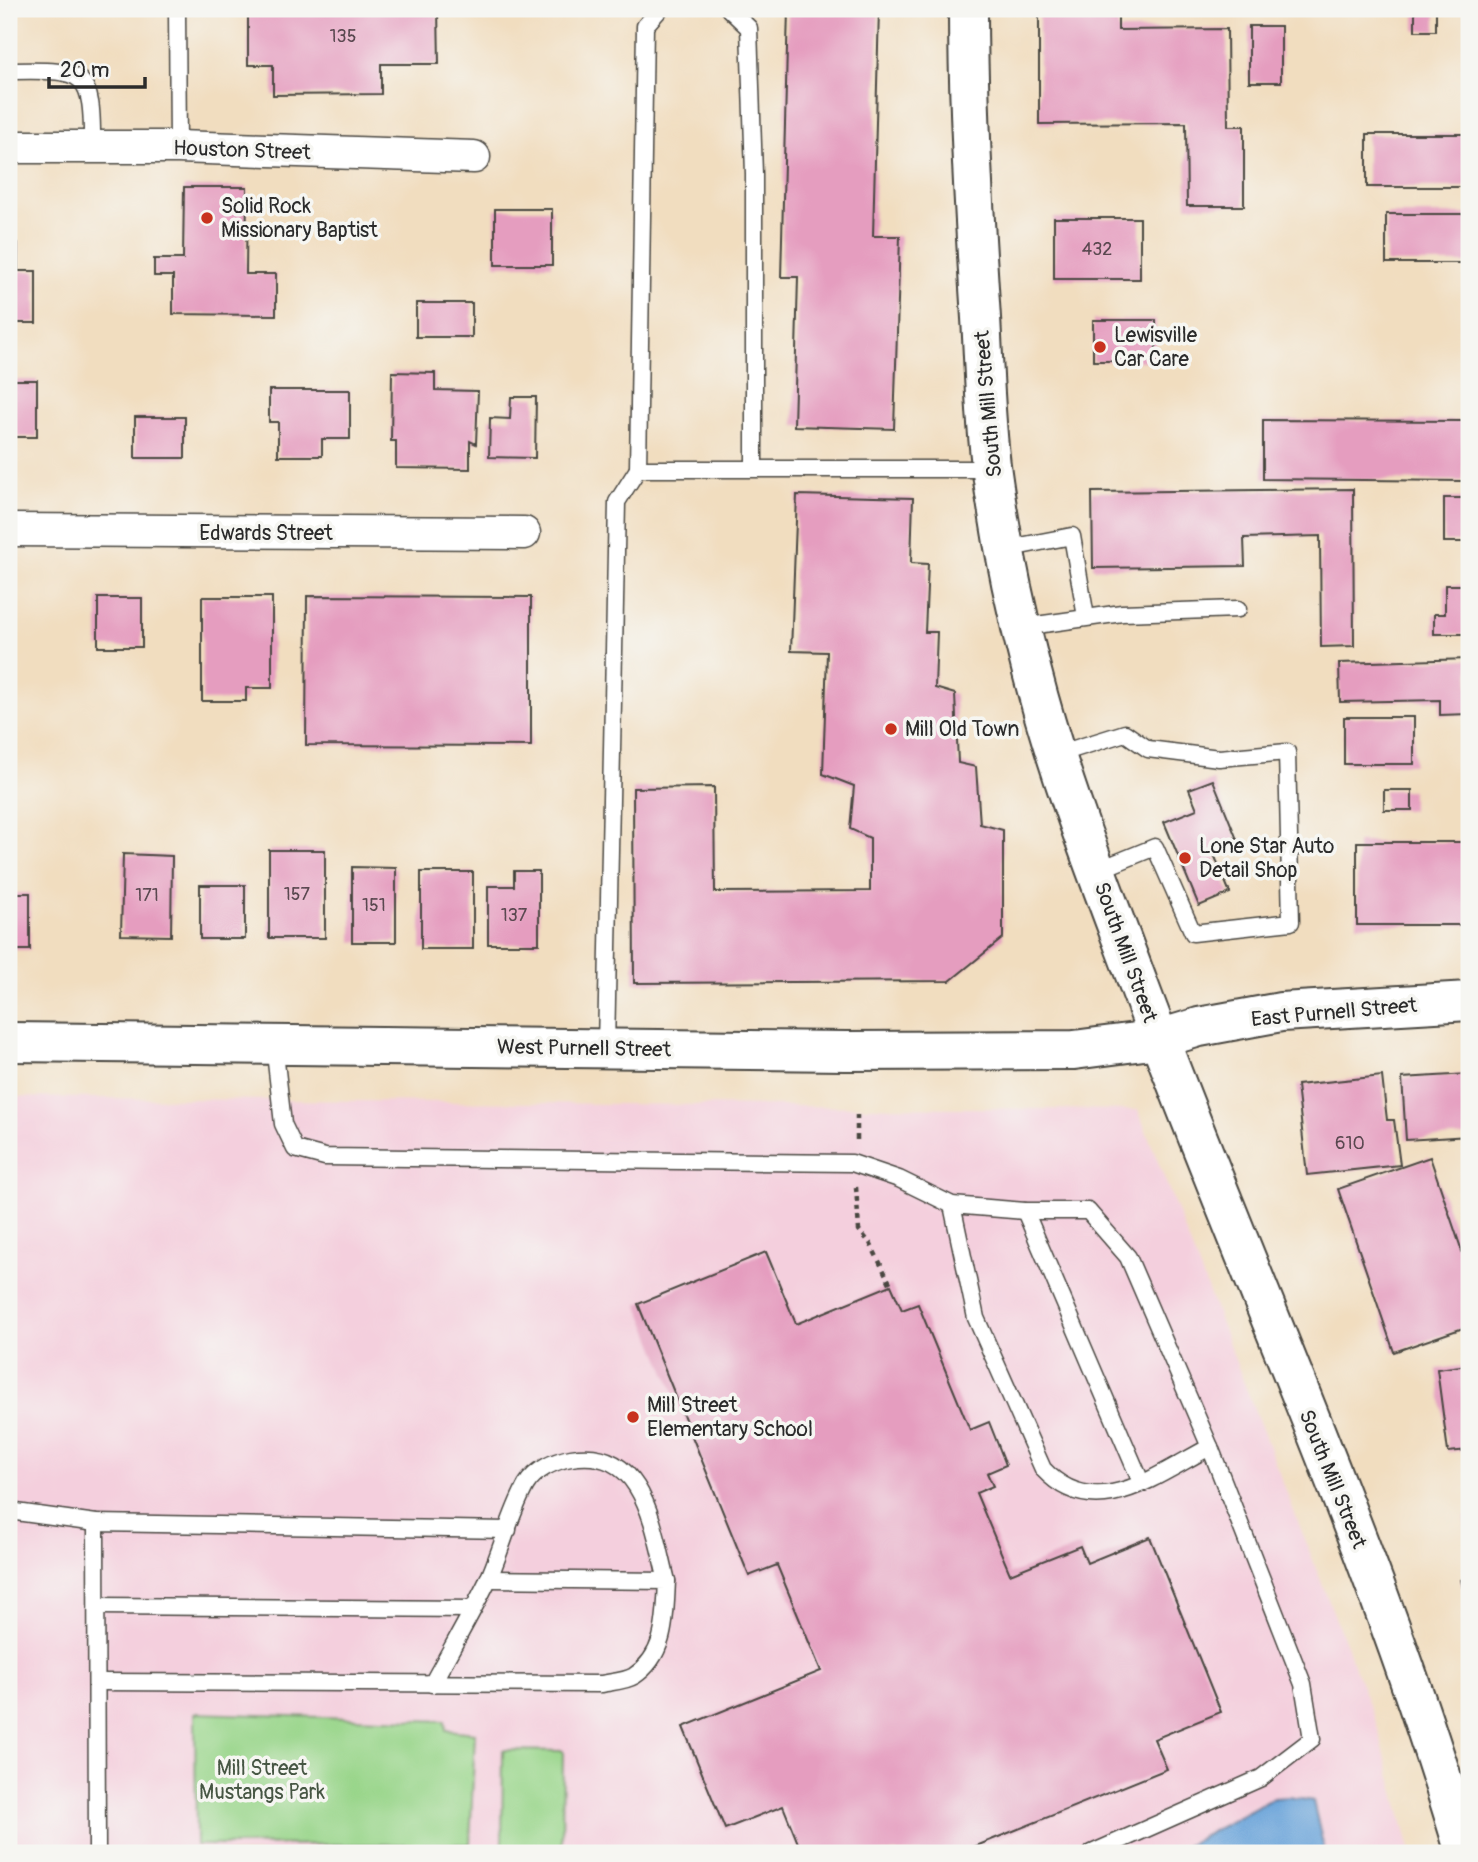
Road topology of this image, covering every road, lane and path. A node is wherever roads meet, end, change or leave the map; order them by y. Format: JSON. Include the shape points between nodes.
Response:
{"nodes":[{"id":1,"x":177,"y":9,"type":"edge"},
{"id":2,"x":660,"y":9,"type":"edge"},
{"id":3,"x":729,"y":9,"type":"edge"},
{"id":4,"x":968,"y":9,"type":"edge"},
{"id":5,"x":9,"y":71,"type":"edge"},
{"id":6,"x":9,"y":147,"type":"edge"},
{"id":7,"x":177,"y":148,"type":"junction"},
{"id":8,"x":92,"y":149,"type":"junction"},
{"id":9,"x":474,"y":157,"type":"dead end"},
{"id":10,"x":754,"y":468,"type":"junction"},
{"id":11,"x":638,"y":469,"type":"junction"},
{"id":12,"x":991,"y":469,"type":"junction"},
{"id":13,"x":9,"y":530,"type":"edge"},
{"id":14,"x":524,"y":533,"type":"dead end"},
{"id":15,"x":1005,"y":549,"type":"junction"},
{"id":16,"x":1238,"y":609,"type":"dead end"},
{"id":17,"x":1086,"y":617,"type":"junction"},
{"id":18,"x":1022,"y":627,"type":"junction"},
{"id":19,"x":1058,"y":754,"type":"junction"},
{"id":20,"x":1096,"y":871,"type":"junction"},
{"id":21,"x":1469,"y":1001,"type":"edge"},
{"id":22,"x":1159,"y":1039,"type":"junction"},
{"id":23,"x":9,"y":1042,"type":"edge"},
{"id":24,"x":274,"y":1044,"type":"junction"},
{"id":25,"x":606,"y":1048,"type":"junction"},
{"id":26,"x":857,"y":1112,"type":"dead end"},
{"id":27,"x":856,"y":1164,"type":"junction"},
{"id":28,"x":952,"y":1205,"type":"junction"},
{"id":29,"x":1024,"y":1211,"type":"junction"},
{"id":30,"x":891,"y":1286,"type":"dead end"},
{"id":31,"x":1210,"y":1447,"type":"junction"},
{"id":32,"x":1140,"y":1482,"type":"junction"},
{"id":33,"x":9,"y":1511,"type":"edge"},
{"id":34,"x":96,"y":1523,"type":"junction"},
{"id":35,"x":508,"y":1530,"type":"junction"},
{"id":36,"x":488,"y":1579,"type":"junction"},
{"id":37,"x":667,"y":1581,"type":"junction"},
{"id":38,"x":97,"y":1606,"type":"junction"},
{"id":39,"x":472,"y":1609,"type":"junction"},
{"id":40,"x":99,"y":1682,"type":"junction"},
{"id":41,"x":432,"y":1684,"type":"junction"},
{"id":42,"x":97,"y":1853,"type":"edge"},
{"id":43,"x":1092,"y":1853,"type":"edge"},
{"id":44,"x":1465,"y":1853,"type":"edge"}],
"edges":[{"from":1,"to":7,"type":"lane"},
{"from":2,"to":11,"type":"lane","via":[[645,26]]},
{"from":3,"to":10,"type":"lane","via":[[749,28]]},
{"from":4,"to":12,"type":"main road","name":"South Mill Street","via":[[971,181]]},
{"from":5,"to":8,"type":"lane","via":[[66,71],[77,76],[93,102]]},
{"from":6,"to":8,"type":"street","name":"Houston Street"},
{"from":7,"to":8,"type":"street","name":"Houston Street"},
{"from":7,"to":9,"type":"street","name":"Houston Street"},
{"from":10,"to":11,"type":"lane"},
{"from":10,"to":12,"type":"lane"},
{"from":11,"to":25,"type":"lane","via":[[617,502]]},
{"from":12,"to":15,"type":"main road","name":"South Mill Street"},
{"from":13,"to":14,"type":"street","name":"Edwards Street"},
{"from":15,"to":17,"type":"lane","via":[[1072,537]]},
{"from":15,"to":18,"type":"main road","name":"South Mill Street"},
{"from":16,"to":17,"type":"lane"},
{"from":17,"to":18,"type":"lane"},
{"from":18,"to":19,"type":"main road","name":"South Mill Street"},
{"from":19,"to":20,"type":"main road","name":"South Mill Street"},
{"from":19,"to":20,"type":"lane","via":[[1125,733],[1148,749],[1219,758],[1287,752],[1292,922],[1193,933],[1155,847]]},
{"from":20,"to":22,"type":"main road","name":"South Mill Street"},
{"from":21,"to":22,"type":"main road","name":"East Purnell Street","via":[[1281,1012]]},
{"from":22,"to":25,"type":"main road","name":"West Purnell Street","via":[[1074,1050]]},
{"from":22,"to":44,"type":"main road","name":"South Mill Street","via":[[1349,1514],[1417,1699]]},
{"from":23,"to":24,"type":"main road","name":"West Purnell Street"},
{"from":24,"to":25,"type":"main road","name":"West Purnell Street"},
{"from":24,"to":27,"type":"lane","via":[[283,1124],[295,1149],[325,1157]]},
{"from":26,"to":27,"type":"path"},
{"from":27,"to":28,"type":"lane"},
{"from":27,"to":30,"type":"path","via":[[859,1230]]},
{"from":28,"to":29,"type":"lane"},
{"from":28,"to":32,"type":"lane","via":[[976,1318],[1043,1469],[1058,1485],[1078,1494],[1125,1491]]},
{"from":29,"to":31,"type":"lane","via":[[1088,1211],[1128,1257]]},
{"from":29,"to":32,"type":"lane"},
{"from":31,"to":32,"type":"lane"},
{"from":31,"to":43,"type":"lane","via":[[1303,1684],[1312,1739],[1261,1778]]},
{"from":33,"to":34,"type":"lane"},
{"from":34,"to":35,"type":"lane"},
{"from":34,"to":38,"type":"lane"},
{"from":35,"to":36,"type":"lane"},
{"from":35,"to":37,"type":"lane","via":[[527,1483],[540,1471],[573,1458],[608,1462],[622,1470],[644,1495]]},
{"from":36,"to":37,"type":"lane"},
{"from":36,"to":39,"type":"lane"},
{"from":37,"to":41,"type":"lane","via":[[664,1633],[657,1652],[633,1677],[602,1684]]},
{"from":38,"to":39,"type":"lane"},
{"from":38,"to":40,"type":"lane"},
{"from":39,"to":41,"type":"lane"},
{"from":40,"to":41,"type":"lane"},
{"from":40,"to":42,"type":"lane"}]}
